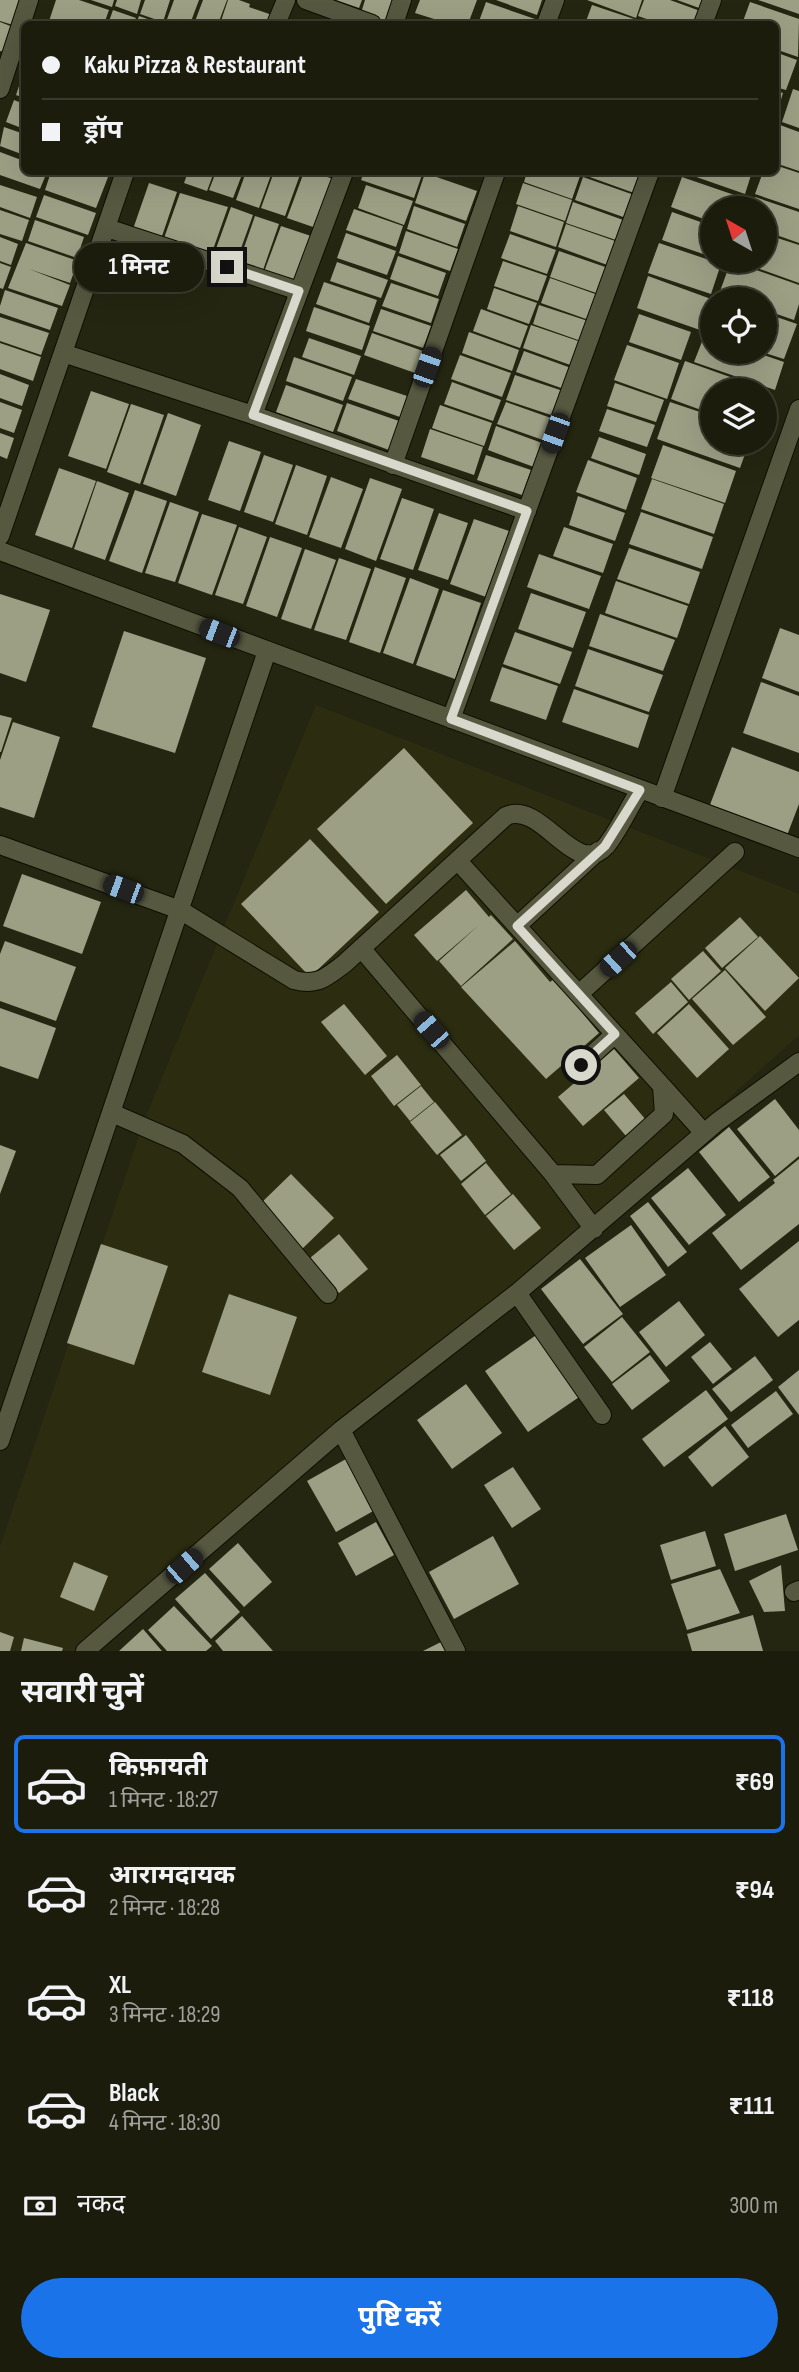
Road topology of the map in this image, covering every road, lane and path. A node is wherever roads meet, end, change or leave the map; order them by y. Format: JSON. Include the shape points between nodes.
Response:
{"nodes":[{"id":1,"x":29,"y":0,"type":"edge"},
{"id":2,"x":286,"y":0,"type":"edge"},
{"id":3,"x":306,"y":0,"type":"edge"},
{"id":4,"x":402,"y":0,"type":"edge"},
{"id":5,"x":555,"y":0,"type":"edge"},
{"id":6,"x":712,"y":0,"type":"edge"},
{"id":7,"x":25,"y":21,"type":"edge"},
{"id":8,"x":277,"y":21,"type":"edge"},
{"id":9,"x":364,"y":21,"type":"edge"},
{"id":10,"x":395,"y":21,"type":"edge"},
{"id":11,"x":547,"y":21,"type":"edge"},
{"id":12,"x":704,"y":21,"type":"edge"},
{"id":13,"x":20,"y":48,"type":"edge"},
{"id":14,"x":0,"y":89,"type":"edge"},
{"id":15,"x":124,"y":175,"type":"edge"},
{"id":16,"x":343,"y":175,"type":"edge"},
{"id":17,"x":495,"y":175,"type":"edge"},
{"id":18,"x":649,"y":175,"type":"edge"},
{"id":19,"x":107,"y":228,"type":"junction"},
{"id":20,"x":299,"y":291,"type":"junction"},
{"id":21,"x":63,"y":353,"type":"junction"},
{"id":22,"x":799,"y":409,"type":"edge"},
{"id":23,"x":253,"y":415,"type":"junction"},
{"id":24,"x":393,"y":465,"type":"junction"},
{"id":25,"x":527,"y":511,"type":"junction"},
{"id":26,"x":0,"y":536,"type":"edge"},
{"id":27,"x":0,"y":551,"type":"edge"},
{"id":28,"x":267,"y":651,"type":"junction"},
{"id":29,"x":451,"y":719,"type":"junction"},
{"id":30,"x":640,"y":790,"type":"junction"},
{"id":31,"x":662,"y":798,"type":"junction"},
{"id":32,"x":0,"y":845,"type":"edge"},
{"id":33,"x":799,"y":848,"type":"edge"},
{"id":34,"x":598,"y":852,"type":"junction"},
{"id":35,"x":735,"y":852,"type":"dead end"},
{"id":36,"x":458,"y":860,"type":"junction"},
{"id":37,"x":180,"y":910,"type":"junction"},
{"id":38,"x":517,"y":926,"type":"junction"},
{"id":39,"x":361,"y":948,"type":"junction"},
{"id":40,"x":579,"y":994,"type":"junction"},
{"id":41,"x":615,"y":1034,"type":"junction"},
{"id":42,"x":799,"y":1062,"type":"edge"},
{"id":43,"x":581,"y":1065,"type":"dead end"},
{"id":44,"x":662,"y":1086,"type":"junction"},
{"id":45,"x":112,"y":1113,"type":"junction"},
{"id":46,"x":704,"y":1133,"type":"junction"},
{"id":47,"x":553,"y":1174,"type":"junction"},
{"id":48,"x":594,"y":1229,"type":"junction"},
{"id":49,"x":517,"y":1293,"type":"junction"},
{"id":50,"x":328,"y":1294,"type":"dead end"},
{"id":51,"x":603,"y":1416,"type":"dead end"},
{"id":52,"x":341,"y":1430,"type":"junction"},
{"id":53,"x":0,"y":1441,"type":"edge"},
{"id":54,"x":85,"y":1651,"type":"edge"},
{"id":55,"x":456,"y":1651,"type":"edge"}],
"edges":[{"from":1,"to":7,"type":"street"},
{"from":2,"to":8,"type":"street"},
{"from":3,"to":9,"type":"street"},
{"from":4,"to":10,"type":"street"},
{"from":5,"to":11,"type":"street"},
{"from":6,"to":12,"type":"street"},
{"from":13,"to":14,"type":"street"},
{"from":15,"to":19,"type":"street"},
{"from":16,"to":20,"type":"street"},
{"from":17,"to":24,"type":"street"},
{"from":18,"to":25,"type":"street"},
{"from":19,"to":20,"type":"street"},
{"from":19,"to":21,"type":"street"},
{"from":20,"to":23,"type":"street"},
{"from":21,"to":23,"type":"street"},
{"from":21,"to":26,"type":"street"},
{"from":22,"to":31,"type":"street"},
{"from":23,"to":24,"type":"street"},
{"from":24,"to":25,"type":"street"},
{"from":25,"to":29,"type":"street"},
{"from":27,"to":28,"type":"street"},
{"from":28,"to":29,"type":"street"},
{"from":28,"to":37,"type":"street"},
{"from":29,"to":30,"type":"street"},
{"from":30,"to":31,"type":"street"},
{"from":30,"to":34,"type":"street"},
{"from":31,"to":33,"type":"street"},
{"from":32,"to":37,"type":"street"},
{"from":34,"to":36,"type":"street","via":[[576,852],[526,814],[515,813]]},
{"from":34,"to":38,"type":"street"},
{"from":35,"to":40,"type":"street"},
{"from":36,"to":38,"type":"street"},
{"from":36,"to":39,"type":"street"},
{"from":37,"to":39,"type":"street","via":[[294,980],[309,984],[323,980]]},
{"from":37,"to":45,"type":"street"},
{"from":38,"to":40,"type":"street"},
{"from":39,"to":47,"type":"street"},
{"from":40,"to":41,"type":"street"},
{"from":41,"to":43,"type":"street"},
{"from":41,"to":44,"type":"street"},
{"from":42,"to":46,"type":"street"},
{"from":44,"to":46,"type":"street"},
{"from":44,"to":47,"type":"street","via":[[664,1114],[597,1175]]},
{"from":45,"to":50,"type":"street","via":[[183,1144],[233,1181]]},
{"from":45,"to":53,"type":"street"},
{"from":46,"to":48,"type":"street"},
{"from":47,"to":48,"type":"street"},
{"from":48,"to":49,"type":"street"},
{"from":49,"to":51,"type":"street"},
{"from":49,"to":52,"type":"street"},
{"from":52,"to":54,"type":"street"},
{"from":52,"to":55,"type":"street"}]}
